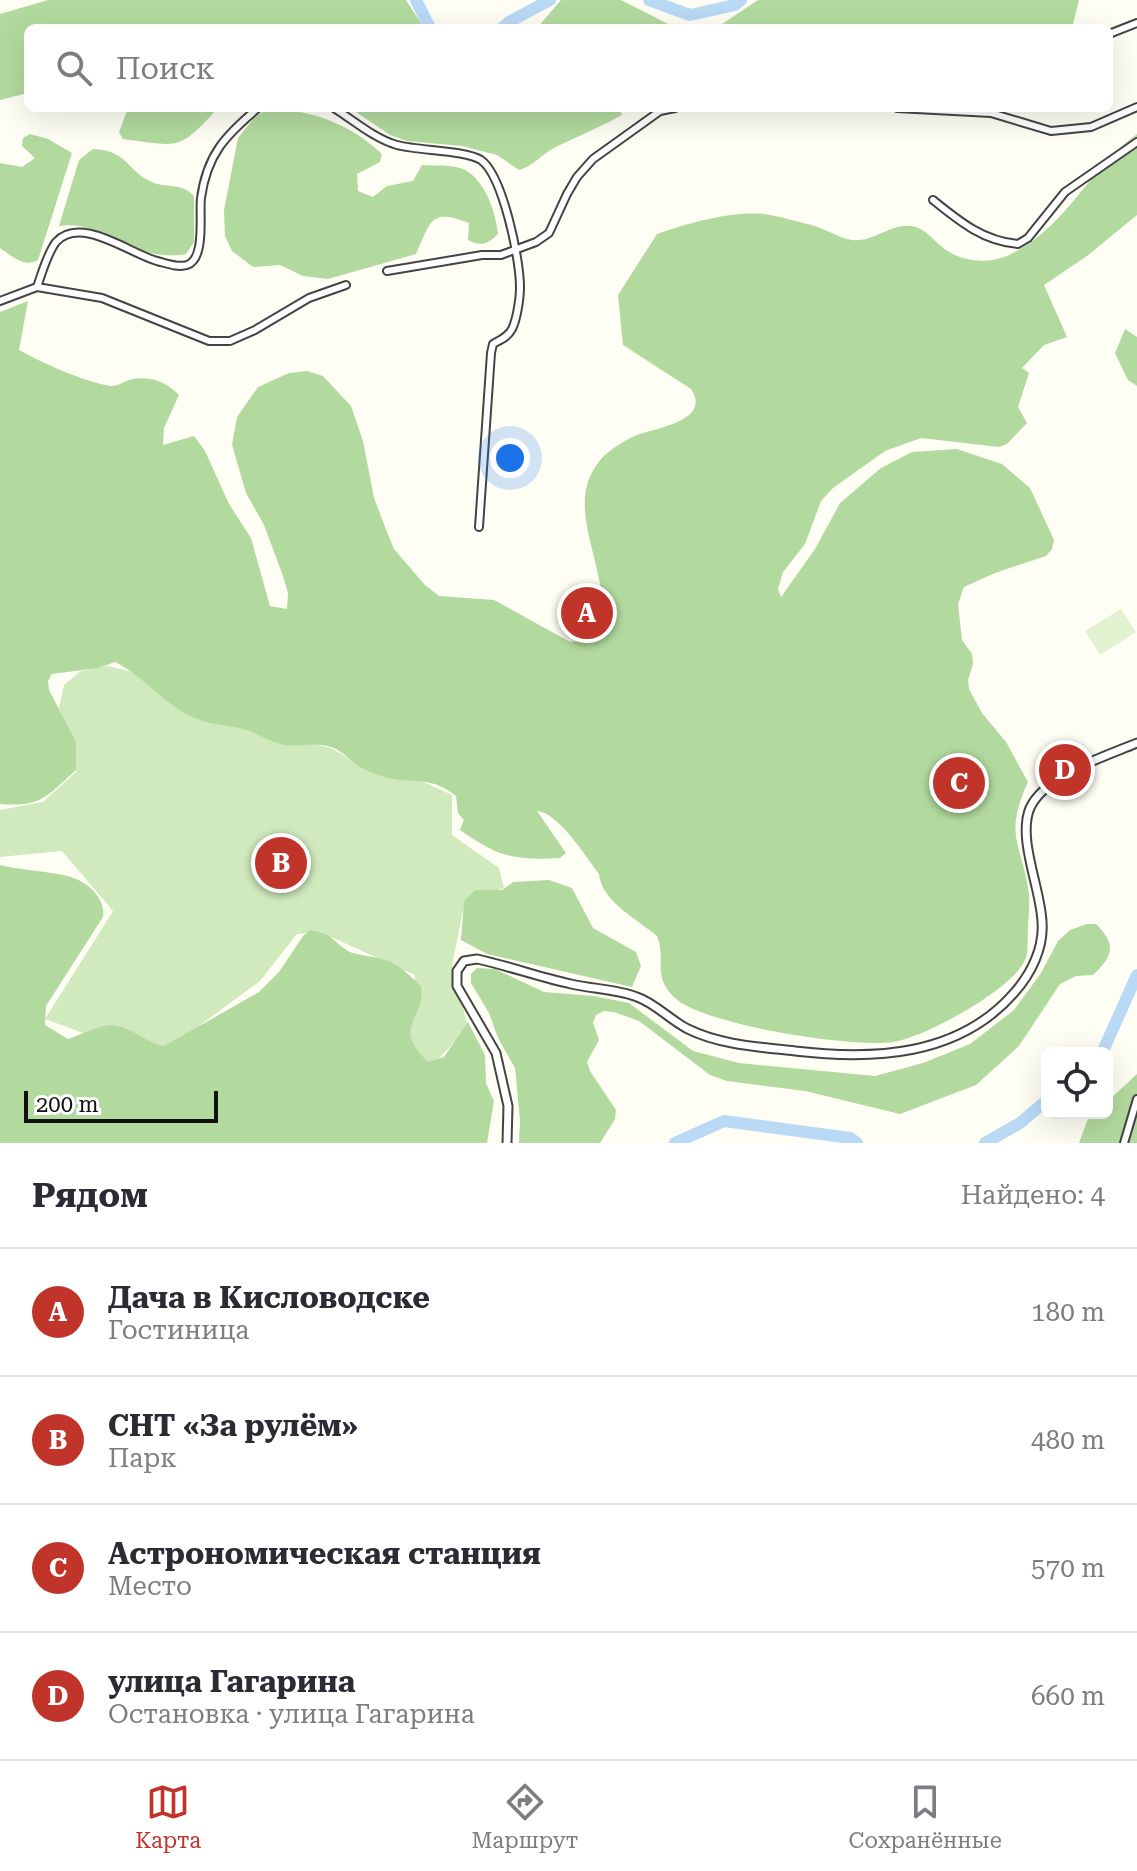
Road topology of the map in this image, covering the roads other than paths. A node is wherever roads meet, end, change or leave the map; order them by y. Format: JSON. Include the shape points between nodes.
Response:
{"nodes":[{"id":1,"x":1137,"y":23,"type":"edge"},
{"id":2,"x":1113,"y":32,"type":"edge"},
{"id":3,"x":1137,"y":107,"type":"edge"},
{"id":4,"x":254,"y":112,"type":"edge"},
{"id":5,"x":340,"y":112,"type":"edge"},
{"id":6,"x":659,"y":112,"type":"edge"},
{"id":7,"x":972,"y":112,"type":"edge"},
{"id":8,"x":1137,"y":142,"type":"edge"},
{"id":9,"x":933,"y":200,"type":"dead end"},
{"id":10,"x":514,"y":248,"type":"junction"},
{"id":11,"x":387,"y":271,"type":"dead end"},
{"id":12,"x":346,"y":285,"type":"dead end"},
{"id":13,"x":37,"y":287,"type":"junction"},
{"id":14,"x":0,"y":301,"type":"edge"},
{"id":15,"x":479,"y":527,"type":"dead end"},
{"id":16,"x":1137,"y":743,"type":"edge"},
{"id":17,"x":1137,"y":1099,"type":"edge"},
{"id":18,"x":507,"y":1143,"type":"edge"},
{"id":19,"x":1124,"y":1143,"type":"edge"}],
"edges":[{"from":1,"to":2,"type":"street"},
{"from":3,"to":7,"type":"street","via":[[1091,127],[1051,131]]},
{"from":4,"to":13,"type":"street","via":[[211,157],[201,197],[200,245],[188,265],[147,258],[77,231],[54,244]]},
{"from":5,"to":10,"type":"street","via":[[392,144],[469,154],[484,162],[498,182]]},
{"from":6,"to":10,"type":"street","via":[[593,159],[577,177],[549,233]]},
{"from":8,"to":9,"type":"street","via":[[1065,192],[1018,244],[988,238]]},
{"from":10,"to":11,"type":"street","via":[[501,255]]},
{"from":10,"to":15,"type":"street","via":[[520,287],[512,329],[493,344]]},
{"from":12,"to":13,"type":"street","via":[[309,298],[230,341],[209,341],[102,298]]},
{"from":13,"to":14,"type":"street"},
{"from":16,"to":18,"type":"street","via":[[1068,775],[1036,799],[1027,821],[1043,925],[1037,955],[1018,989],[989,1017],[935,1044],[888,1055],[742,1044],[688,1029],[637,997],[477,959],[464,961],[457,971],[457,986],[496,1053],[508,1106]]},
{"from":17,"to":19,"type":"street"}]}
